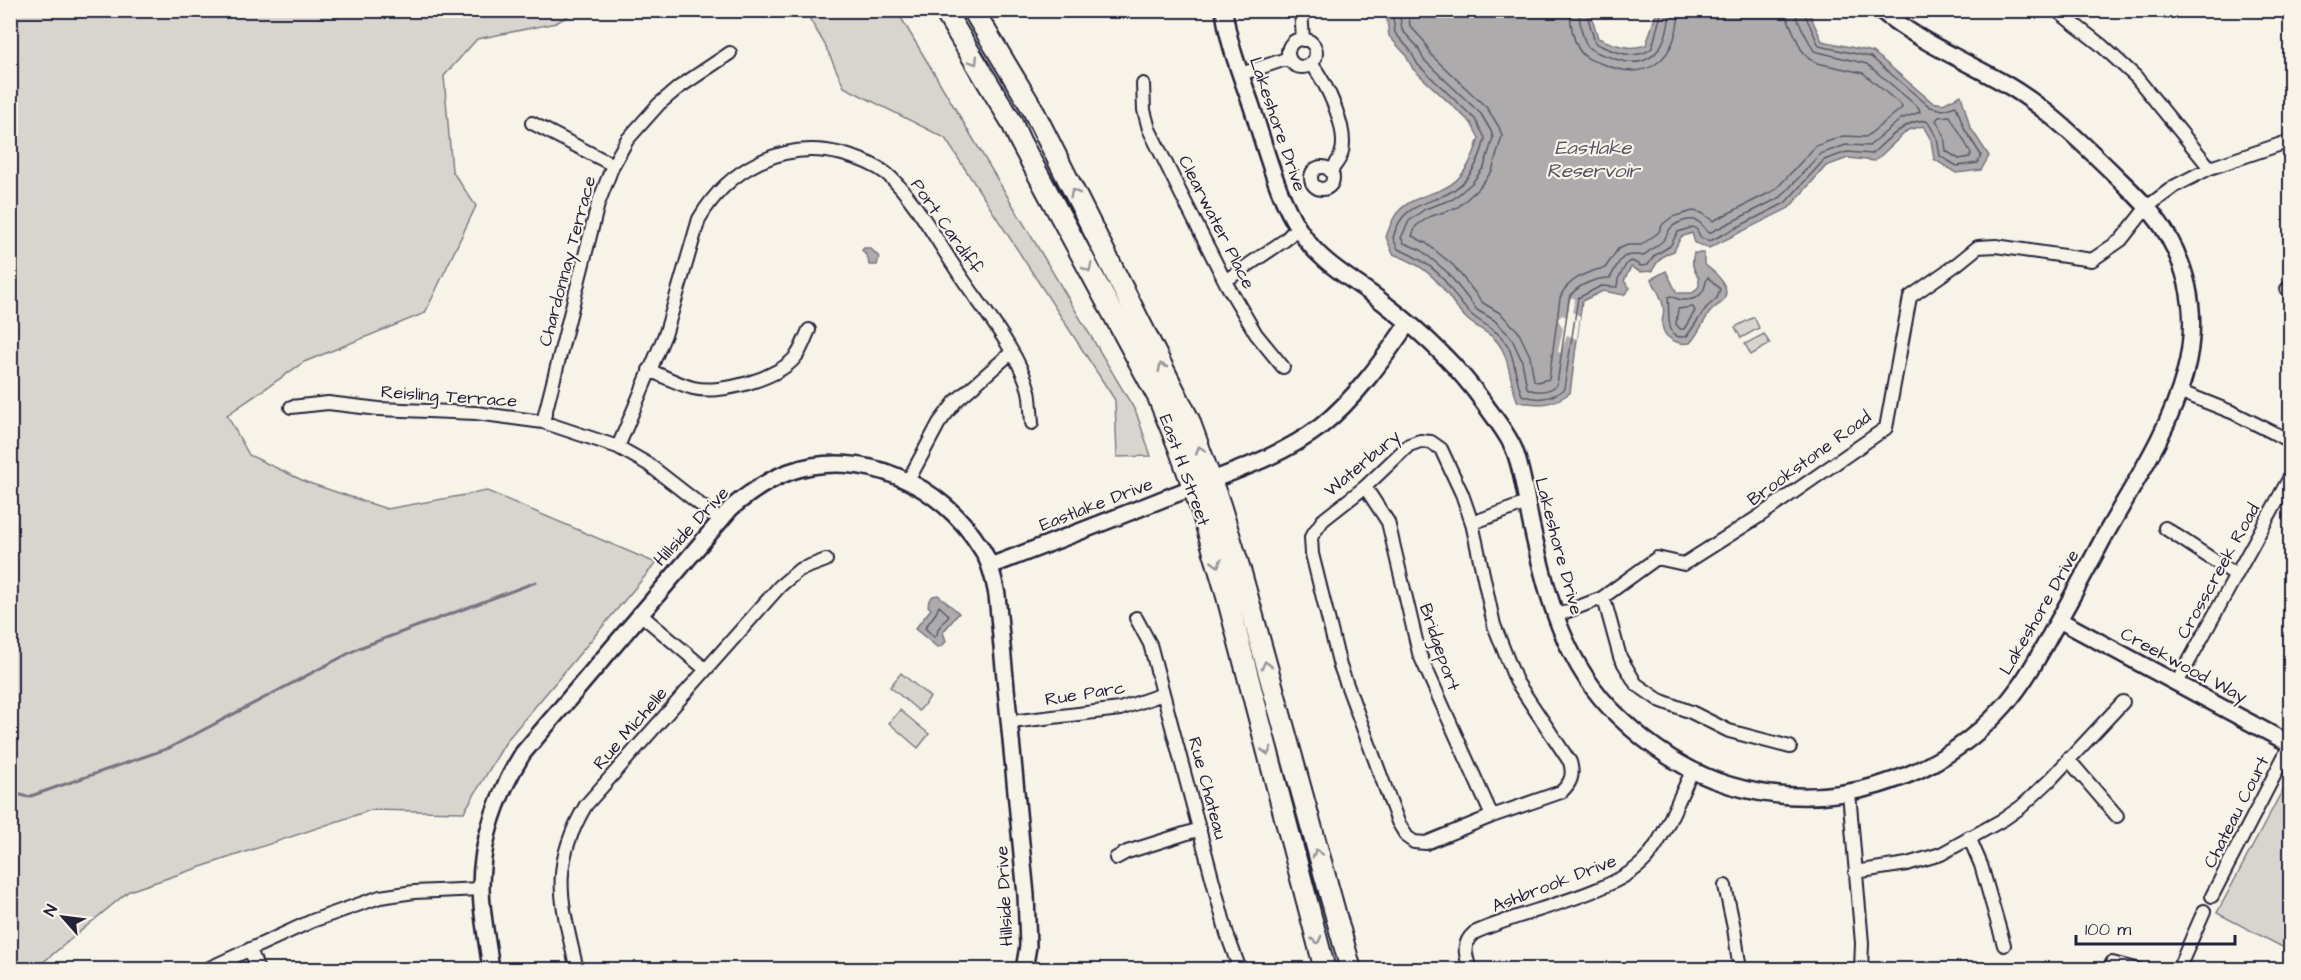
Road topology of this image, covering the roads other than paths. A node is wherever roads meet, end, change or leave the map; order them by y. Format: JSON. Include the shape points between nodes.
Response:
{"nodes":[{"id":1,"x":944,"y":10,"type":"edge"},
{"id":2,"x":973,"y":10,"type":"edge"},
{"id":3,"x":1224,"y":10,"type":"edge"},
{"id":4,"x":1301,"y":10,"type":"edge"},
{"id":5,"x":1880,"y":10,"type":"edge"},
{"id":6,"x":2056,"y":10,"type":"edge"},
{"id":7,"x":1304,"y":40,"type":"junction"},
{"id":8,"x":730,"y":53,"type":"dead end"},
{"id":9,"x":1289,"y":58,"type":"junction"},
{"id":10,"x":1311,"y":63,"type":"junction"},
{"id":11,"x":1240,"y":74,"type":"junction"},
{"id":12,"x":1143,"y":84,"type":"dead end"},
{"id":13,"x":532,"y":123,"type":"dead end"},
{"id":14,"x":2290,"y":141,"type":"edge"},
{"id":15,"x":613,"y":165,"type":"junction"},
{"id":16,"x":2210,"y":168,"type":"junction"},
{"id":17,"x":1331,"y":171,"type":"dead end"},
{"id":18,"x":2147,"y":207,"type":"junction"},
{"id":19,"x":1298,"y":227,"type":"junction"},
{"id":20,"x":1225,"y":281,"type":"junction"},
{"id":21,"x":1408,"y":323,"type":"junction"},
{"id":22,"x":809,"y":330,"type":"dead end"},
{"id":23,"x":1012,"y":352,"type":"junction"},
{"id":24,"x":1283,"y":367,"type":"dead end"},
{"id":25,"x":649,"y":370,"type":"junction"},
{"id":26,"x":2181,"y":392,"type":"junction"},
{"id":27,"x":291,"y":407,"type":"dead end"},
{"id":28,"x":543,"y":422,"type":"junction"},
{"id":29,"x":1032,"y":423,"type":"dead end"},
{"id":30,"x":2290,"y":441,"type":"edge"},
{"id":31,"x":618,"y":447,"type":"junction"},
{"id":32,"x":2290,"y":477,"type":"edge"},
{"id":33,"x":908,"y":481,"type":"junction"},
{"id":34,"x":1202,"y":484,"type":"junction"},
{"id":35,"x":1365,"y":487,"type":"junction"},
{"id":36,"x":1527,"y":503,"type":"junction"},
{"id":37,"x":720,"y":520,"type":"junction"},
{"id":38,"x":1472,"y":523,"type":"junction"},
{"id":39,"x":2165,"y":528,"type":"dead end"},
{"id":40,"x":826,"y":560,"type":"dead end"},
{"id":41,"x":990,"y":566,"type":"junction"},
{"id":42,"x":2236,"y":575,"type":"junction"},
{"id":43,"x":1602,"y":597,"type":"junction"},
{"id":44,"x":639,"y":613,"type":"junction"},
{"id":45,"x":1555,"y":616,"type":"junction"},
{"id":46,"x":1136,"y":618,"type":"dead end"},
{"id":47,"x":2059,"y":620,"type":"junction"},
{"id":48,"x":705,"y":669,"type":"junction"},
{"id":49,"x":2177,"y":682,"type":"junction"},
{"id":50,"x":1163,"y":694,"type":"junction"},
{"id":51,"x":2123,"y":702,"type":"dead end"},
{"id":52,"x":1011,"y":722,"type":"junction"},
{"id":53,"x":2290,"y":745,"type":"edge"},
{"id":54,"x":1790,"y":747,"type":"dead end"},
{"id":55,"x":2068,"y":759,"type":"junction"},
{"id":56,"x":1693,"y":770,"type":"junction"},
{"id":57,"x":1849,"y":793,"type":"junction"},
{"id":58,"x":1492,"y":816,"type":"junction"},
{"id":59,"x":2117,"y":816,"type":"dead end"},
{"id":60,"x":1200,"y":829,"type":"junction"},
{"id":61,"x":1969,"y":837,"type":"junction"},
{"id":62,"x":1116,"y":858,"type":"dead end"},
{"id":63,"x":1855,"y":872,"type":"junction"},
{"id":64,"x":1725,"y":886,"type":"dead end"},
{"id":65,"x":481,"y":889,"type":"junction"},
{"id":66,"x":2212,"y":896,"type":"dead end"},
{"id":67,"x":2204,"y":911,"type":"dead end"},
{"id":68,"x":2004,"y":945,"type":"dead end"},
{"id":69,"x":250,"y":949,"type":"junction"},
{"id":70,"x":2112,"y":963,"type":"dead end"},
{"id":71,"x":205,"y":969,"type":"edge"},
{"id":72,"x":258,"y":969,"type":"edge"},
{"id":73,"x":491,"y":969,"type":"edge"},
{"id":74,"x":577,"y":969,"type":"edge"},
{"id":75,"x":1024,"y":969,"type":"edge"},
{"id":76,"x":1240,"y":969,"type":"edge"},
{"id":77,"x":1325,"y":969,"type":"edge"},
{"id":78,"x":1350,"y":969,"type":"edge"},
{"id":79,"x":1470,"y":969,"type":"edge"},
{"id":80,"x":1740,"y":969,"type":"edge"},
{"id":81,"x":1862,"y":969,"type":"edge"},
{"id":82,"x":2139,"y":969,"type":"edge"},
{"id":83,"x":2178,"y":969,"type":"edge"}],
"edges":[{"from":1,"to":34,"type":"main road","name":"East H Street","one_way":true,"via":[[1011,121]]},
{"from":34,"to":2,"type":"main road","name":"East H Street","one_way":true,"via":[[1189,420],[1032,108]]},
{"from":3,"to":11,"type":"street","name":"Lakeshore Drive"},
{"from":4,"to":7,"type":"street"},
{"from":5,"to":18,"type":"street","name":"Lakeshore Drive","via":[[2032,102],[2073,134]]},
{"from":6,"to":16,"type":"street","via":[[2136,77]]},
{"from":7,"to":9,"type":"street","via":[[1291,45]]},
{"from":7,"to":10,"type":"street","via":[[1314,47]]},
{"from":8,"to":15,"type":"street","name":"Chardonnay Terrace","via":[[659,104],[627,140]]},
{"from":9,"to":10,"type":"street","via":[[1299,66]]},
{"from":9,"to":11,"type":"street"},
{"from":10,"to":17,"type":"street","via":[[1341,126],[1341,157]]},
{"from":11,"to":19,"type":"street","name":"Lakeshore Drive","via":[[1281,196]]},
{"from":12,"to":20,"type":"street","name":"Clearwater Place","via":[[1149,129]]},
{"from":13,"to":15,"type":"street"},
{"from":14,"to":16,"type":"street","name":"Brookstone Road"},
{"from":15,"to":28,"type":"street","name":"Chardonnay Terrace","via":[[598,204]]},
{"from":16,"to":18,"type":"street","name":"Brookstone Road","via":[[2175,186]]},
{"from":18,"to":26,"type":"street","name":"Lakeshore Drive","via":[[2169,238],[2192,312],[2189,356]]},
{"from":18,"to":43,"type":"street","name":"Brookstone Road","via":[[2121,240],[2092,260],[1996,246],[1978,247],[1910,297],[1886,428],[1684,564],[1657,558]]},
{"from":19,"to":20,"type":"street"},
{"from":19,"to":21,"type":"street","name":"Lakeshore Drive","via":[[1320,256]]},
{"from":20,"to":24,"type":"street","name":"Clearwater Place","via":[[1256,334]]},
{"from":21,"to":34,"type":"street","name":"Eastlake Drive","via":[[1359,390],[1322,425],[1273,455]]},
{"from":21,"to":36,"type":"street","name":"Lakeshore Drive","via":[[1450,361],[1510,441]]},
{"from":22,"to":25,"type":"street","via":[[796,357],[770,375],[736,388],[693,388]]},
{"from":23,"to":25,"type":"street","name":"Port Cardiff","via":[[908,199],[887,175],[849,156],[807,150],[780,154],[755,164],[723,187],[706,208],[699,219],[666,332]]},
{"from":23,"to":29,"type":"street","name":"Port Cardiff","via":[[1029,391]]},
{"from":23,"to":33,"type":"street","via":[[956,401],[939,423]]},
{"from":25,"to":31,"type":"street","name":"Port Cardiff"},
{"from":26,"to":30,"type":"street"},
{"from":26,"to":47,"type":"street","name":"Lakeshore Drive"},
{"from":27,"to":28,"type":"street","name":"Reisling Terrace","via":[[328,403],[476,412]]},
{"from":28,"to":31,"type":"street","name":"Reisling Terrace"},
{"from":31,"to":37,"type":"street","name":"Reisling Terrace","via":[[655,468]]},
{"from":32,"to":42,"type":"street","name":"Crosscreek Road"},
{"from":33,"to":37,"type":"street","name":"Hillside Drive","via":[[880,470],[850,465],[805,468],[761,485]]},
{"from":33,"to":41,"type":"street","name":"Hillside Drive","via":[[932,493],[959,517]]},
{"from":34,"to":41,"type":"street","name":"Eastlake Drive"},
{"from":34,"to":77,"type":"main road","name":"East H Street","one_way":true,"via":[[1225,589]]},
{"from":78,"to":34,"type":"main road","name":"East H Street","one_way":true,"via":[[1241,573]]},
{"from":35,"to":38,"type":"street","name":"Waterbury","via":[[1409,445],[1431,442],[1441,449]]},
{"from":35,"to":58,"type":"street","name":"Bridgeport","via":[[1388,522],[1425,669]]},
{"from":35,"to":58,"type":"street","name":"Waterbury","via":[[1323,520],[1311,537],[1311,545],[1340,666],[1385,789],[1398,822],[1414,842],[1426,843]]},
{"from":36,"to":38,"type":"street"},
{"from":36,"to":45,"type":"street","name":"Lakeshore Drive"},
{"from":37,"to":44,"type":"street","name":"Hillside Drive"},
{"from":38,"to":58,"type":"street","name":"Waterbury","via":[[1494,625],[1516,681],[1570,762],[1572,771],[1569,785],[1561,792]]},
{"from":39,"to":42,"type":"street"},
{"from":40,"to":48,"type":"street","name":"Rue Michelle","via":[[799,570],[780,586]]},
{"from":41,"to":52,"type":"street","name":"Hillside Drive","via":[[997,595]]},
{"from":42,"to":49,"type":"street","name":"Crosscreek Road"},
{"from":43,"to":45,"type":"street","name":"Brookstone Road"},
{"from":43,"to":54,"type":"street","via":[[1620,657],[1636,684],[1659,700],[1729,731]]},
{"from":44,"to":48,"type":"street"},
{"from":44,"to":65,"type":"street","name":"Hillside Drive","via":[[532,740],[514,767],[493,816],[484,852]]},
{"from":45,"to":56,"type":"street","name":"Lakeshore Drive","via":[[1570,652],[1595,693],[1653,746]]},
{"from":46,"to":50,"type":"street","name":"Rue Chateau","via":[[1150,644]]},
{"from":47,"to":49,"type":"street","name":"Creekwood Way"},
{"from":47,"to":57,"type":"street","name":"Lakeshore Drive","via":[[2021,684],[1977,733],[1945,756],[1908,775]]},
{"from":48,"to":74,"type":"street","name":"Rue Michelle","via":[[586,806],[572,832],[564,859],[561,897]]},
{"from":49,"to":53,"type":"street","name":"Creekwood Way"},
{"from":50,"to":52,"type":"street","name":"Rue Parc","via":[[1119,709]]},
{"from":50,"to":60,"type":"street","name":"Rue Chateau"},
{"from":51,"to":55,"type":"street"},
{"from":52,"to":75,"type":"street","name":"Hillside Drive","via":[[1026,896],[1028,946]]},
{"from":53,"to":66,"type":"street","name":"Chateau Court"},
{"from":55,"to":59,"type":"street"},
{"from":55,"to":61,"type":"street","via":[[2022,807]]},
{"from":56,"to":57,"type":"street","name":"Lakeshore Drive","via":[[1726,784],[1762,792],[1814,796]]},
{"from":56,"to":79,"type":"street","name":"Ashbrook Drive","via":[[1657,843],[1633,871],[1478,931],[1465,947]]},
{"from":57,"to":63,"type":"street"},
{"from":60,"to":62,"type":"street"},
{"from":60,"to":76,"type":"street","name":"Rue Chateau"},
{"from":61,"to":63,"type":"street","via":[[1941,854]]},
{"from":61,"to":68,"type":"street"},
{"from":63,"to":81,"type":"street"},
{"from":64,"to":80,"type":"street"},
{"from":65,"to":69,"type":"street","via":[[380,897]]},
{"from":65,"to":73,"type":"street","name":"Hillside Drive"},
{"from":67,"to":83,"type":"street"},
{"from":69,"to":71,"type":"street"},
{"from":69,"to":72,"type":"street"},
{"from":70,"to":82,"type":"street"}]}
